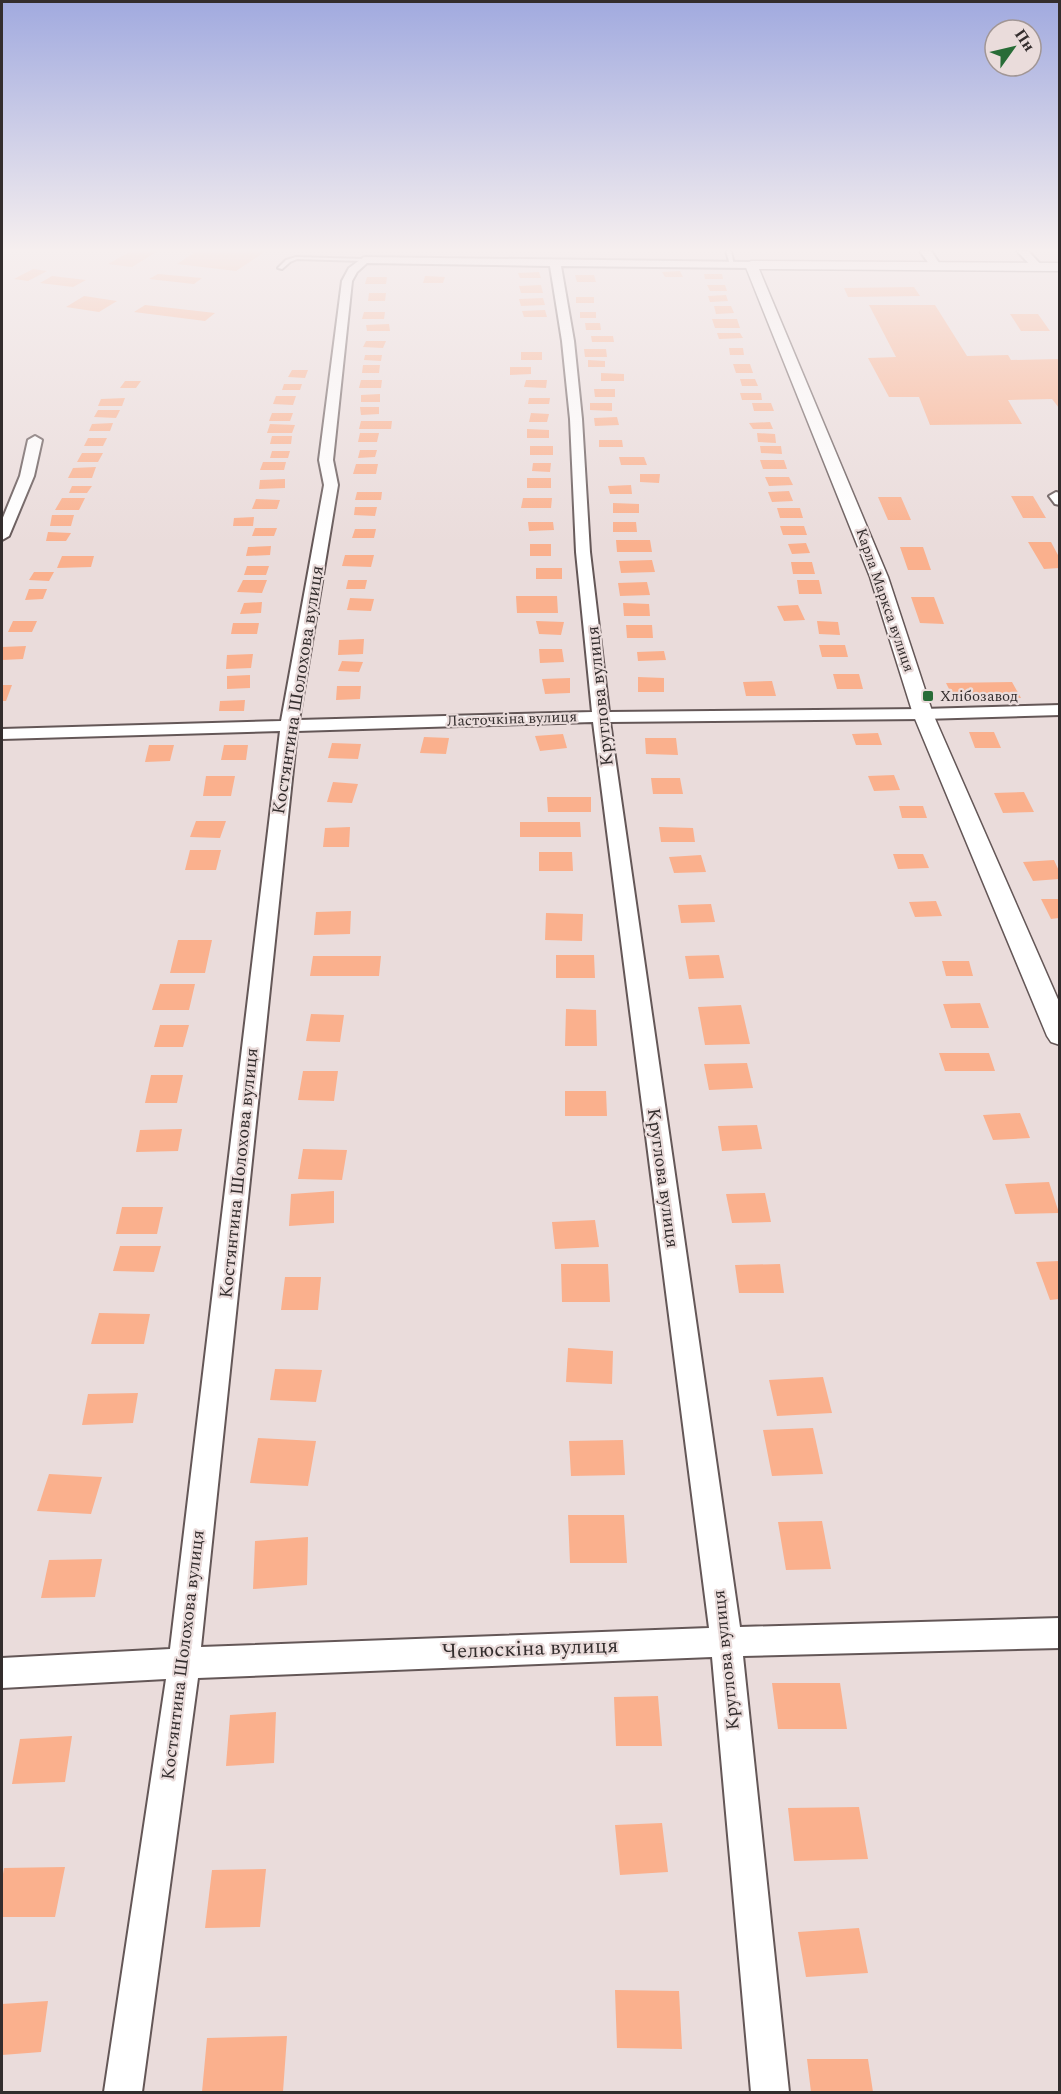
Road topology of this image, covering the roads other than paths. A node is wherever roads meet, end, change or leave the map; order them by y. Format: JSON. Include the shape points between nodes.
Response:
{"nodes":[{"id":1,"x":339,"y":349,"type":"edge"},
{"id":2,"x":569,"y":349,"type":"edge"},
{"id":3,"x":781,"y":349,"type":"edge"},
{"id":4,"x":35,"y":440,"type":"dead end"},
{"id":5,"x":2,"y":536,"type":"edge"},
{"id":6,"x":1059,"y":710,"type":"edge"},
{"id":7,"x":923,"y":714,"type":"junction"},
{"id":8,"x":601,"y":717,"type":"junction"},
{"id":9,"x":289,"y":726,"type":"junction"},
{"id":10,"x":2,"y":734,"type":"edge"},
{"id":11,"x":1059,"y":1036,"type":"edge"},
{"id":12,"x":1059,"y":1633,"type":"edge"},
{"id":13,"x":726,"y":1641,"type":"junction"},
{"id":14,"x":184,"y":1662,"type":"junction"},
{"id":15,"x":2,"y":1673,"type":"edge"},
{"id":16,"x":123,"y":2092,"type":"edge"},
{"id":17,"x":770,"y":2092,"type":"edge"}],
"edges":[{"from":1,"to":9,"type":"street","name":"Костянтина Шолохова вулиця","via":[[326,460],[331,485]]},
{"from":2,"to":8,"type":"street","name":"Круглова вулиця","via":[[583,552]]},
{"from":3,"to":7,"type":"street","name":"Карла Маркса вулиця","via":[[837,468]]},
{"from":4,"to":5,"type":"street","via":[[27,476]]},
{"from":6,"to":7,"type":"street","name":"Ласточкіна вулиця"},
{"from":7,"to":8,"type":"street","name":"Ласточкіна вулиця"},
{"from":7,"to":11,"type":"street","name":"Карла Маркса вулиця"},
{"from":8,"to":9,"type":"street","name":"Ласточкіна вулиця"},
{"from":8,"to":13,"type":"street","name":"Круглова вулиця"},
{"from":9,"to":10,"type":"street","name":"Ласточкіна вулиця"},
{"from":9,"to":14,"type":"street","name":"Костянтина Шолохова вулиця"},
{"from":12,"to":13,"type":"street","name":"Челюскіна вулиця"},
{"from":13,"to":14,"type":"street","name":"Челюскіна вулиця"},
{"from":13,"to":17,"type":"street","name":"Круглова вулиця"},
{"from":14,"to":15,"type":"street","name":"Челюскіна вулиця"},
{"from":14,"to":16,"type":"street","name":"Костянтина Шолохова вулиця"}]}
